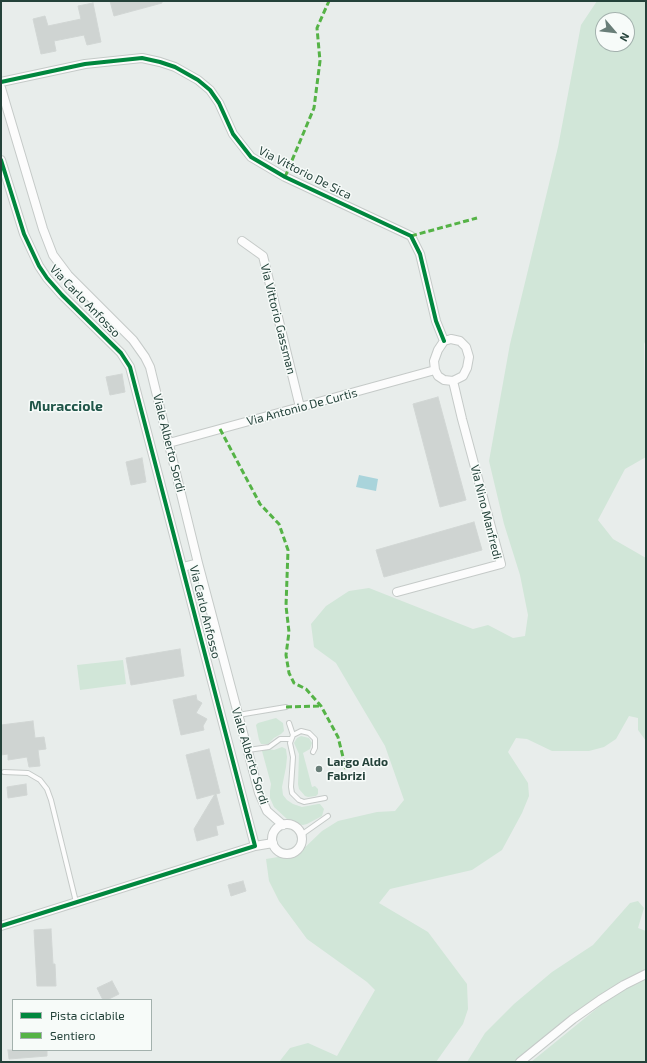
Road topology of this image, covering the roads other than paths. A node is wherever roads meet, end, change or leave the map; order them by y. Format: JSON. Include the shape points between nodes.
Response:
{"nodes":[{"id":1,"x":1,"y":82,"type":"edge"},
{"id":2,"x":1,"y":88,"type":"edge"},
{"id":3,"x":1,"y":160,"type":"edge"},
{"id":4,"x":242,"y":241,"type":"dead end"},
{"id":5,"x":444,"y":341,"type":"junction"},
{"id":6,"x":435,"y":370,"type":"junction"},
{"id":7,"x":453,"y":381,"type":"junction"},
{"id":8,"x":300,"y":407,"type":"junction"},
{"id":9,"x":169,"y":443,"type":"junction"},
{"id":10,"x":198,"y":563,"type":"junction"},
{"id":11,"x":183,"y":567,"type":"junction"},
{"id":12,"x":397,"y":592,"type":"dead end"},
{"id":13,"x":286,"y":707,"type":"dead end"},
{"id":14,"x":237,"y":715,"type":"junction"},
{"id":15,"x":289,"y":723,"type":"dead end"},
{"id":16,"x":292,"y":737,"type":"junction"},
{"id":17,"x":247,"y":750,"type":"junction"},
{"id":18,"x":313,"y":752,"type":"dead end"},
{"id":19,"x":4,"y":772,"type":"dead end"},
{"id":20,"x":325,"y":798,"type":"dead end"},
{"id":21,"x":328,"y":816,"type":"dead end"},
{"id":22,"x":282,"y":825,"type":"junction"},
{"id":23,"x":301,"y":835,"type":"junction"},
{"id":24,"x":273,"y":842,"type":"junction"},
{"id":25,"x":255,"y":846,"type":"junction"},
{"id":26,"x":76,"y":903,"type":"junction"},
{"id":27,"x":1,"y":926,"type":"edge"},
{"id":28,"x":646,"y":974,"type":"edge"},
{"id":29,"x":520,"y":1062,"type":"edge"}],
"edges":[{"from":1,"to":5,"type":"street","name":"Via Vittorio De Sica","via":[[84,64],[142,58],[175,67],[193,77],[210,90],[233,134],[252,158],[285,177],[411,236],[420,254],[436,321]]},
{"from":2,"to":9,"type":"street","name":"Viale Alberto Sordi","via":[[43,229],[54,255],[68,275],[132,340],[144,357],[150,367]]},
{"from":3,"to":11,"type":"street","name":"Via Carlo Anfosso","via":[[24,234],[39,266],[51,283],[120,353],[130,367]]},
{"from":4,"to":8,"type":"street","name":"Via Vittorio Gassman","via":[[263,256]]},
{"from":5,"to":6,"type":"street","via":[[434,361]]},
{"from":5,"to":7,"type":"street","via":[[460,341],[466,347],[469,357],[463,376]]},
{"from":6,"to":7,"type":"street","via":[[444,380]]},
{"from":6,"to":8,"type":"street","name":"Via Antonio De Curtis"},
{"from":7,"to":12,"type":"street","name":"Via Nino Manfredi","via":[[501,564]]},
{"from":8,"to":9,"type":"street","name":"Via Antonio De Curtis"},
{"from":9,"to":10,"type":"street","name":"Viale Alberto Sordi"},
{"from":10,"to":11,"type":"street"},
{"from":10,"to":14,"type":"street","name":"Viale Alberto Sordi"},
{"from":11,"to":25,"type":"street","name":"Via Carlo Anfosso"},
{"from":13,"to":14,"type":"lane"},
{"from":14,"to":17,"type":"street","name":"Viale Alberto Sordi"},
{"from":15,"to":16,"type":"lane"},
{"from":16,"to":17,"type":"lane","via":[[269,746]]},
{"from":16,"to":18,"type":"lane","via":[[301,731],[309,733],[315,739]]},
{"from":16,"to":20,"type":"lane","via":[[292,793],[304,802]]},
{"from":17,"to":22,"type":"street","name":"Viale Alberto Sordi","via":[[267,811]]},
{"from":19,"to":26,"type":"lane","via":[[21,772],[35,776],[47,789]]},
{"from":21,"to":23,"type":"lane"},
{"from":22,"to":23,"type":"street","via":[[293,826]]},
{"from":22,"to":24,"type":"street","via":[[274,832]]},
{"from":23,"to":24,"type":"street","via":[[299,848],[293,853],[281,853]]},
{"from":24,"to":25,"type":"street"},
{"from":25,"to":26,"type":"street"},
{"from":26,"to":27,"type":"street"},
{"from":28,"to":29,"type":"street","via":[[596,1003]]}]}
